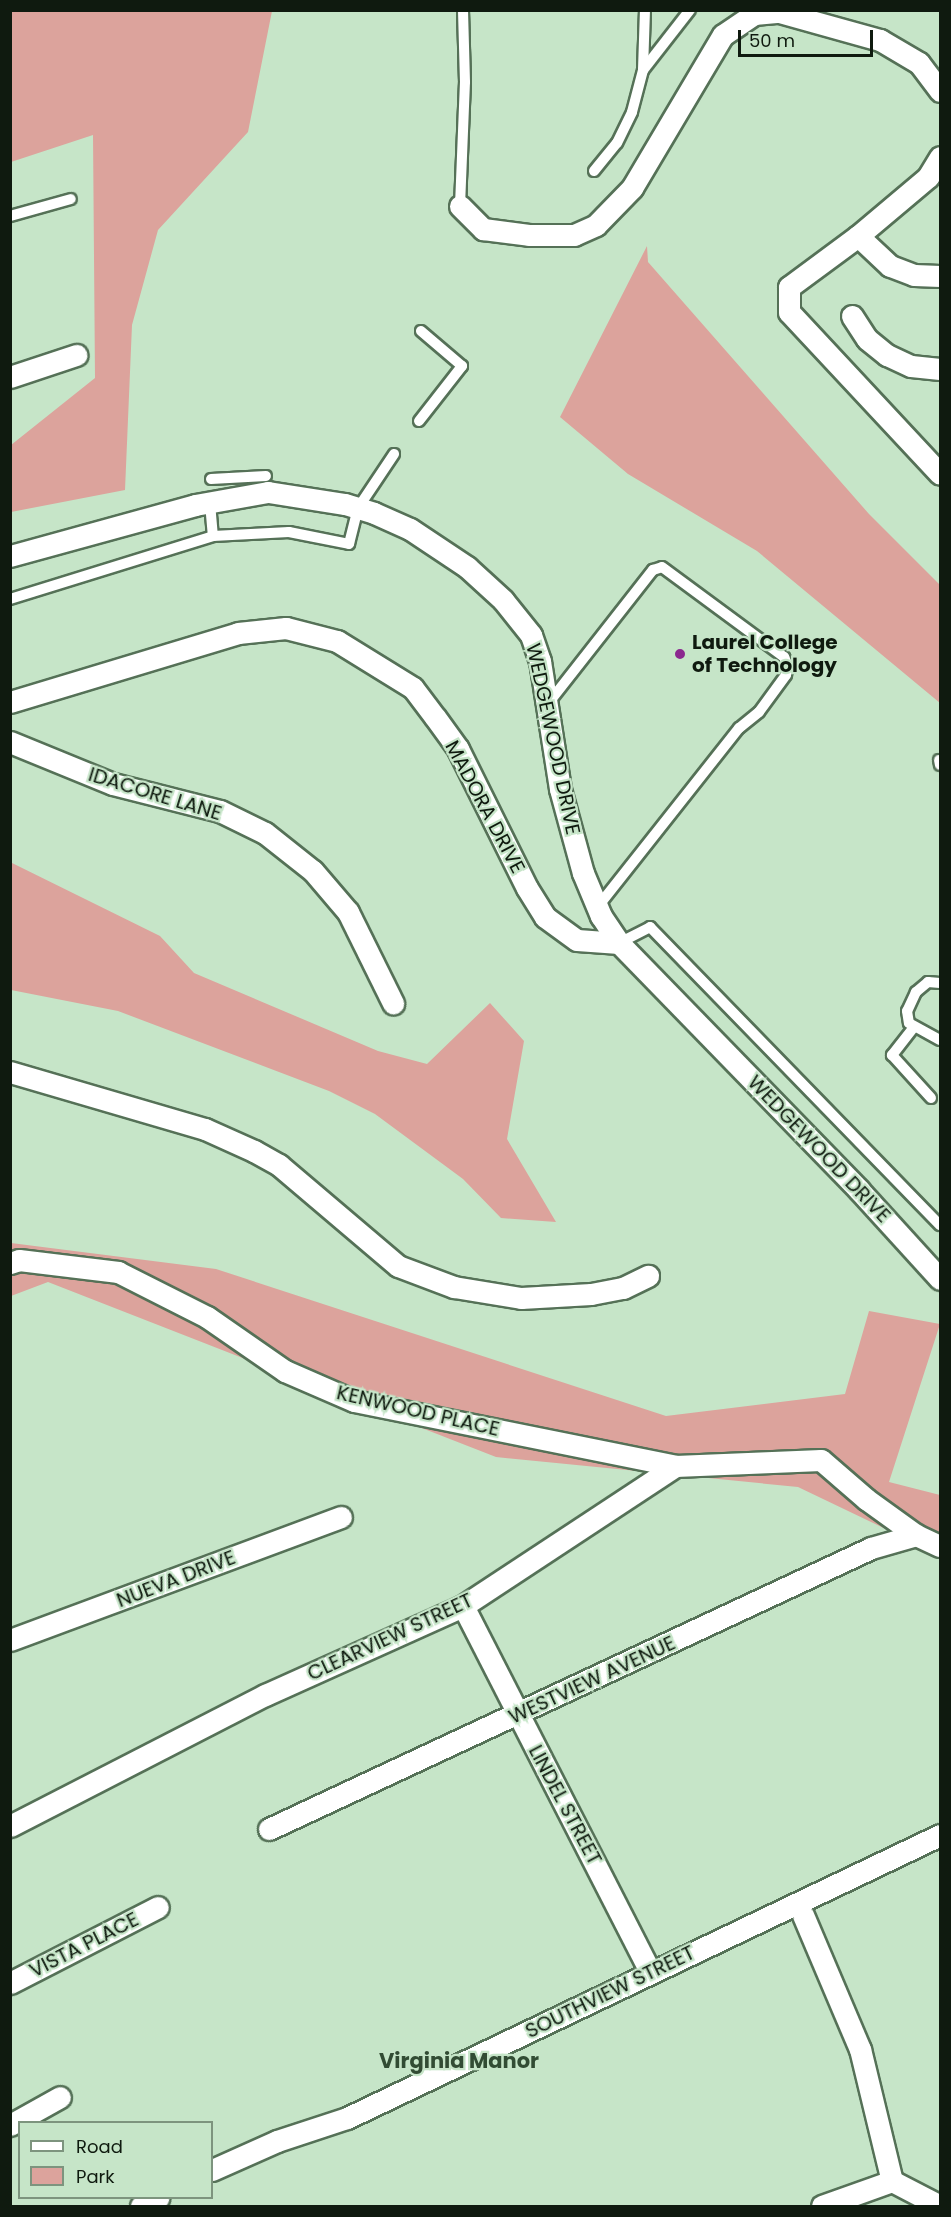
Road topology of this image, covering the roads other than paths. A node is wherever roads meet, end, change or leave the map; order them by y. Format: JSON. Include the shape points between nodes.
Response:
{"nodes":[{"id":1,"x":463,"y":10,"type":"edge"},
{"id":2,"x":645,"y":10,"type":"edge"},
{"id":3,"x":690,"y":10,"type":"edge"},
{"id":4,"x":750,"y":12,"type":"edge"},
{"id":5,"x":643,"y":70,"type":"junction"},
{"id":6,"x":940,"y":91,"type":"edge"},
{"id":7,"x":940,"y":157,"type":"edge"},
{"id":8,"x":594,"y":171,"type":"dead end"},
{"id":9,"x":940,"y":184,"type":"edge"},
{"id":10,"x":916,"y":188,"type":"junction"},
{"id":11,"x":71,"y":199,"type":"dead end"},
{"id":12,"x":460,"y":206,"type":"joint"},
{"id":13,"x":10,"y":216,"type":"edge"},
{"id":14,"x":858,"y":236,"type":"junction"},
{"id":15,"x":940,"y":276,"type":"edge"},
{"id":16,"x":852,"y":316,"type":"dead end"},
{"id":17,"x":421,"y":331,"type":"dead end"},
{"id":18,"x":76,"y":356,"type":"dead end"},
{"id":19,"x":940,"y":369,"type":"edge"},
{"id":20,"x":10,"y":376,"type":"edge"},
{"id":21,"x":419,"y":422,"type":"dead end"},
{"id":22,"x":394,"y":454,"type":"dead end"},
{"id":23,"x":939,"y":475,"type":"edge"},
{"id":24,"x":266,"y":476,"type":"dead end"},
{"id":25,"x":211,"y":479,"type":"dead end"},
{"id":26,"x":250,"y":486,"type":"junction"},
{"id":27,"x":210,"y":503,"type":"junction"},
{"id":28,"x":358,"y":508,"type":"junction"},
{"id":29,"x":213,"y":536,"type":"junction"},
{"id":30,"x":10,"y":556,"type":"edge"},
{"id":31,"x":10,"y":599,"type":"edge"},
{"id":32,"x":10,"y":702,"type":"edge"},
{"id":33,"x":547,"y":705,"type":"junction"},
{"id":34,"x":10,"y":742,"type":"edge"},
{"id":35,"x":597,"y":908,"type":"junction"},
{"id":36,"x":619,"y":943,"type":"junction"},
{"id":37,"x":940,"y":983,"type":"edge"},
{"id":38,"x":393,"y":1003,"type":"dead end"},
{"id":39,"x":914,"y":1027,"type":"junction"},
{"id":40,"x":940,"y":1040,"type":"edge"},
{"id":41,"x":10,"y":1072,"type":"edge"},
{"id":42,"x":932,"y":1098,"type":"dead end"},
{"id":43,"x":940,"y":1225,"type":"edge"},
{"id":44,"x":10,"y":1263,"type":"edge"},
{"id":45,"x":648,"y":1276,"type":"dead end"},
{"id":46,"x":940,"y":1279,"type":"edge"},
{"id":47,"x":675,"y":1466,"type":"junction"},
{"id":48,"x":341,"y":1517,"type":"dead end"},
{"id":49,"x":916,"y":1535,"type":"junction"},
{"id":50,"x":940,"y":1546,"type":"edge"},
{"id":51,"x":463,"y":1606,"type":"junction"},
{"id":52,"x":10,"y":1640,"type":"edge"},
{"id":53,"x":518,"y":1715,"type":"junction"},
{"id":54,"x":10,"y":1826,"type":"edge"},
{"id":55,"x":269,"y":1829,"type":"dead end"},
{"id":56,"x":940,"y":1835,"type":"edge"},
{"id":57,"x":158,"y":1907,"type":"dead end"},
{"id":58,"x":803,"y":1915,"type":"dead end"},
{"id":59,"x":650,"y":1972,"type":"junction"},
{"id":60,"x":10,"y":1983,"type":"edge"},
{"id":61,"x":60,"y":2097,"type":"dead end"},
{"id":62,"x":10,"y":2125,"type":"edge"},
{"id":63,"x":213,"y":2170,"type":"edge"},
{"id":64,"x":892,"y":2181,"type":"junction"},
{"id":65,"x":156,"y":2199,"type":"edge"},
{"id":66,"x":141,"y":2206,"type":"edge"},
{"id":67,"x":822,"y":2206,"type":"edge"},
{"id":68,"x":940,"y":2206,"type":"edge"}],
"edges":[{"from":1,"to":12,"type":"lane","via":[[465,82]]},
{"from":2,"to":5,"type":"lane"},
{"from":3,"to":5,"type":"lane"},
{"from":4,"to":6,"type":"street","via":[[779,12],[880,40],[919,63]]},
{"from":4,"to":12,"type":"street","via":[[723,35],[632,188],[596,225],[574,235],[483,229]]},
{"from":5,"to":8,"type":"lane","via":[[627,122]]},
{"from":7,"to":10,"type":"street"},
{"from":9,"to":10,"type":"street"},
{"from":10,"to":14,"type":"street"},
{"from":11,"to":13,"type":"lane"},
{"from":14,"to":15,"type":"street","via":[[890,266],[914,275]]},
{"from":14,"to":23,"type":"street","via":[[789,287],[789,312]]},
{"from":16,"to":19,"type":"street","via":[[867,339],[887,355],[911,366]]},
{"from":17,"to":21,"type":"lane","via":[[462,366]]},
{"from":18,"to":20,"type":"street"},
{"from":22,"to":28,"type":"lane"},
{"from":24,"to":26,"type":"lane"},
{"from":25,"to":26,"type":"lane"},
{"from":26,"to":27,"type":"street","name":"WEDGEWOOD DRIVE"},
{"from":26,"to":28,"type":"street","name":"WEDGEWOOD DRIVE"},
{"from":27,"to":29,"type":"lane"},
{"from":27,"to":30,"type":"street","name":"WEDGEWOOD DRIVE"},
{"from":28,"to":29,"type":"lane","via":[[349,544],[289,532]]},
{"from":28,"to":33,"type":"street","name":"WEDGEWOOD DRIVE","via":[[436,544],[503,600],[531,635]]},
{"from":29,"to":31,"type":"lane"},
{"from":32,"to":36,"type":"street","name":"MADORA DRIVE","via":[[238,633],[286,628],[337,640],[413,688],[435,717],[458,749],[545,917],[577,940]]},
{"from":33,"to":35,"type":"street","name":"WEDGEWOOD DRIVE","via":[[560,789]]},
{"from":33,"to":35,"type":"lane","via":[[653,570],[662,567],[784,657],[788,666],[786,675],[759,712],[741,726]]},
{"from":34,"to":38,"type":"street","name":"IDACORE LANE","via":[[113,784],[220,812],[265,833],[313,871],[348,912]]},
{"from":35,"to":36,"type":"street","name":"WEDGEWOOD DRIVE"},
{"from":36,"to":43,"type":"lane","via":[[650,927]]},
{"from":36,"to":46,"type":"street","name":"WEDGEWOOD DRIVE"},
{"from":37,"to":39,"type":"lane","via":[[928,982],[910,1001],[908,1011]]},
{"from":39,"to":40,"type":"lane"},
{"from":39,"to":42,"type":"lane","via":[[892,1054]]},
{"from":41,"to":45,"type":"street","via":[[205,1129],[254,1151],[279,1165],[398,1266],[454,1287],[521,1298],[591,1294],[623,1288]]},
{"from":44,"to":47,"type":"street","name":"KENWOOD PLACE","via":[[19,1260],[118,1272],[207,1317],[285,1371],[354,1401]]},
{"from":47,"to":49,"type":"street","name":"KENWOOD PLACE","via":[[821,1460],[847,1485]]},
{"from":47,"to":51,"type":"street","name":"CLEARVIEW STREET"},
{"from":48,"to":52,"type":"street","name":"NUEVA DRIVE"},
{"from":49,"to":50,"type":"street","name":"KENWOOD PLACE"},
{"from":49,"to":53,"type":"street","name":"WESTVIEW AVENUE","via":[[871,1548]]},
{"from":51,"to":53,"type":"street","name":"LINDEL STREET"},
{"from":51,"to":54,"type":"street","name":"CLEARVIEW STREET","via":[[265,1695]]},
{"from":53,"to":55,"type":"street","name":"WESTVIEW AVENUE"},
{"from":53,"to":59,"type":"street","name":"LINDEL STREET"},
{"from":56,"to":59,"type":"street","name":"SOUTHVIEW STREET"},
{"from":57,"to":60,"type":"street","name":"VISTA PLACE"},
{"from":58,"to":64,"type":"street","via":[[860,2049]]},
{"from":59,"to":63,"type":"street","name":"SOUTHVIEW STREET","via":[[347,2118],[277,2141]]},
{"from":61,"to":62,"type":"street"},
{"from":64,"to":67,"type":"street"},
{"from":64,"to":68,"type":"street"},
{"from":65,"to":66,"type":"street"}]}
